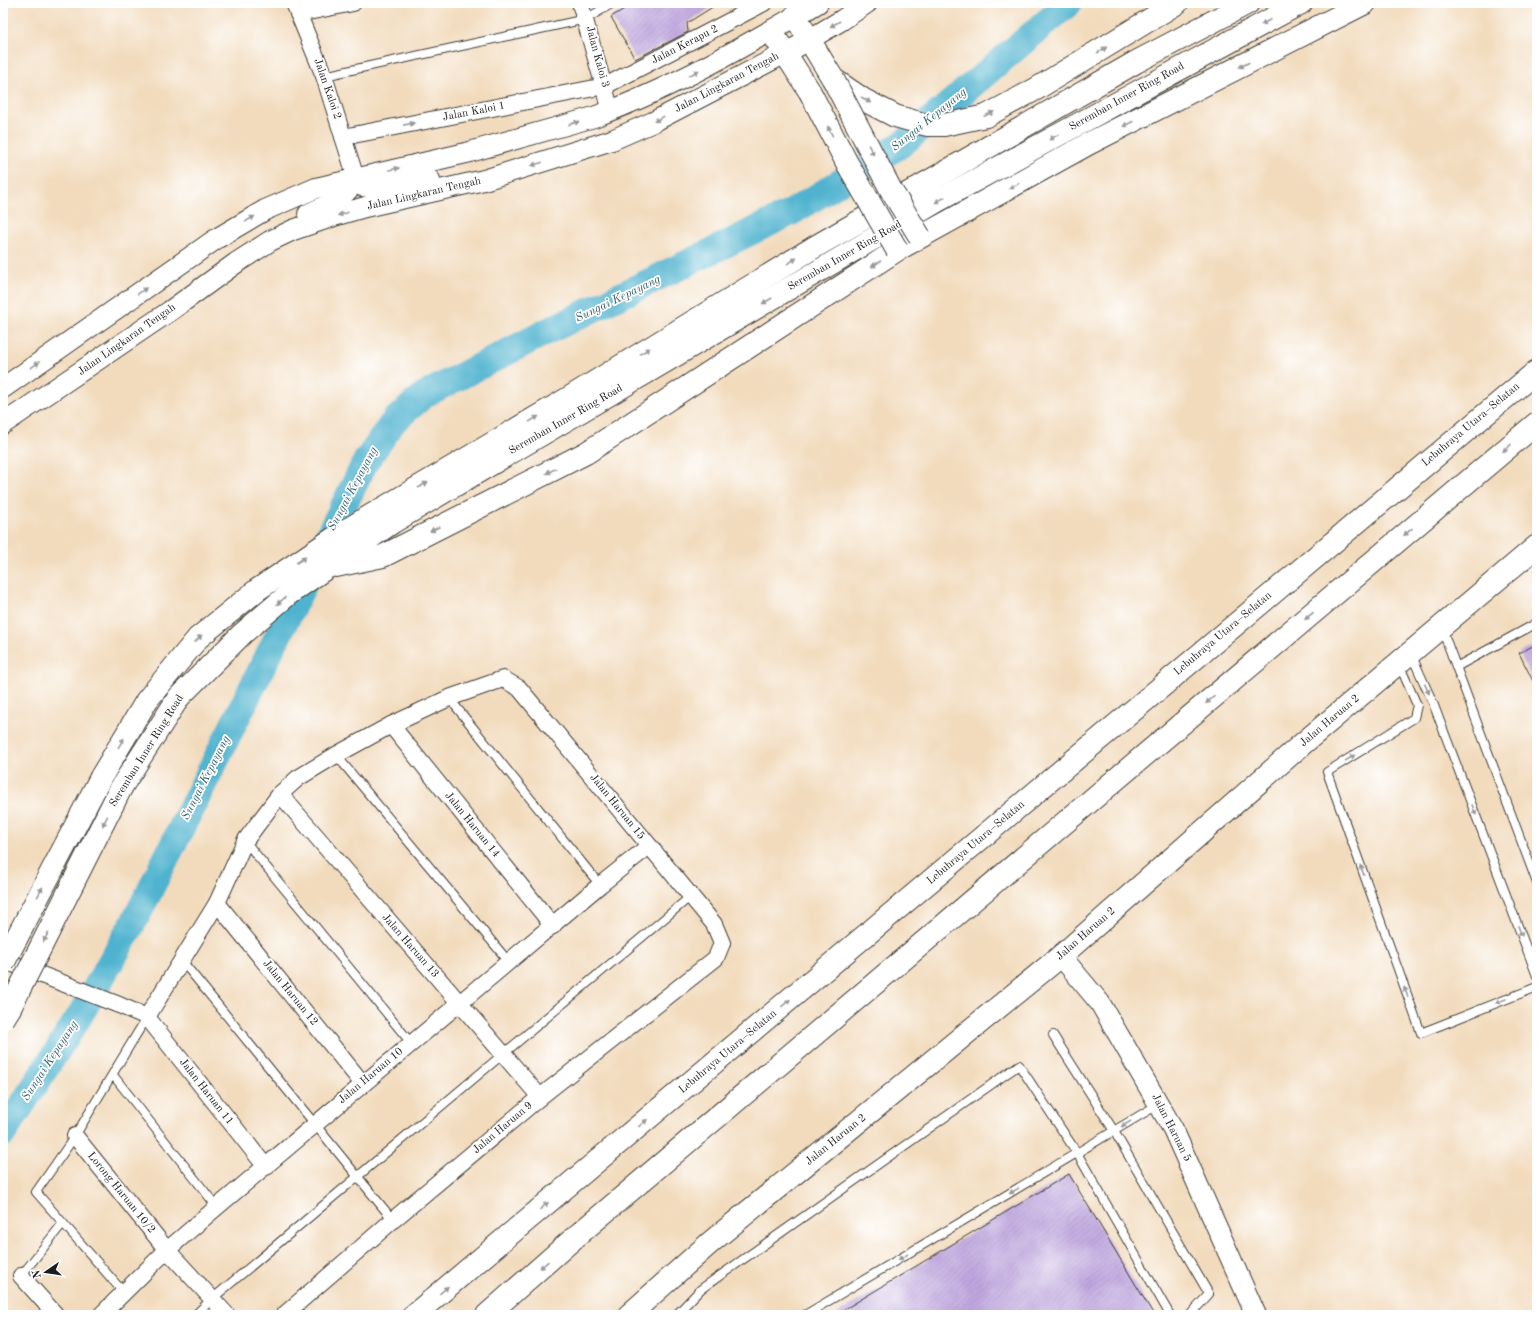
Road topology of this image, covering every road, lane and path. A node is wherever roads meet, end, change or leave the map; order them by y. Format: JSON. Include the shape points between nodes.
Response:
{"nodes":[{"id":1,"x":353,"y":3,"type":"edge"},
{"id":2,"x":580,"y":3,"type":"edge"},
{"id":3,"x":613,"y":3,"type":"edge"},
{"id":4,"x":764,"y":3,"type":"edge"},
{"id":5,"x":818,"y":3,"type":"edge"},
{"id":6,"x":867,"y":3,"type":"edge"},
{"id":7,"x":1177,"y":3,"type":"edge"},
{"id":8,"x":1248,"y":3,"type":"edge"},
{"id":9,"x":1301,"y":3,"type":"edge"},
{"id":10,"x":1365,"y":3,"type":"edge"},
{"id":11,"x":296,"y":8,"type":"edge"},
{"id":12,"x":795,"y":16,"type":"junction"},
{"id":13,"x":586,"y":19,"type":"junction"},
{"id":14,"x":771,"y":31,"type":"junction"},
{"id":15,"x":809,"y":39,"type":"junction"},
{"id":16,"x":785,"y":52,"type":"junction"},
{"id":17,"x":324,"y":76,"type":"junction"},
{"id":18,"x":833,"y":79,"type":"junction"},
{"id":19,"x":605,"y":86,"type":"junction"},
{"id":20,"x":611,"y":110,"type":"junction"},
{"id":21,"x":343,"y":137,"type":"junction"},
{"id":22,"x":356,"y":178,"type":"junction"},
{"id":23,"x":484,"y":180,"type":"junction"},
{"id":24,"x":920,"y":237,"type":"junction"},
{"id":25,"x":270,"y":241,"type":"junction"},
{"id":26,"x":897,"y":250,"type":"junction"},
{"id":27,"x":1537,"y":371,"type":"edge"},
{"id":28,"x":3,"y":388,"type":"edge"},
{"id":29,"x":1537,"y":423,"type":"edge"},
{"id":30,"x":3,"y":424,"type":"edge"},
{"id":31,"x":391,"y":514,"type":"junction"},
{"id":32,"x":1537,"y":546,"type":"edge"},
{"id":33,"x":324,"y":569,"type":"junction"},
{"id":34,"x":1537,"y":623,"type":"edge"},
{"id":35,"x":1441,"y":627,"type":"junction"},
{"id":36,"x":1404,"y":658,"type":"junction"},
{"id":37,"x":1456,"y":667,"type":"junction"},
{"id":38,"x":449,"y":698,"type":"junction"},
{"id":39,"x":391,"y":725,"type":"junction"},
{"id":40,"x":336,"y":755,"type":"junction"},
{"id":41,"x":280,"y":794,"type":"junction"},
{"id":42,"x":245,"y":841,"type":"junction"},
{"id":43,"x":649,"y":846,"type":"junction"},
{"id":44,"x":1537,"y":883,"type":"edge"},
{"id":45,"x":600,"y":885,"type":"junction"},
{"id":46,"x":691,"y":896,"type":"junction"},
{"id":47,"x":217,"y":903,"type":"junction"},
{"id":48,"x":554,"y":926,"type":"junction"},
{"id":49,"x":722,"y":944,"type":"joint"},
{"id":50,"x":1060,"y":956,"type":"junction"},
{"id":51,"x":3,"y":960,"type":"edge"},
{"id":52,"x":182,"y":961,"type":"junction"},
{"id":53,"x":509,"y":962,"type":"junction"},
{"id":54,"x":3,"y":964,"type":"edge"},
{"id":55,"x":1537,"y":976,"type":"edge"},
{"id":56,"x":1537,"y":987,"type":"edge"},
{"id":57,"x":460,"y":1004,"type":"junction"},
{"id":58,"x":147,"y":1018,"type":"junction"},
{"id":59,"x":3,"y":1019,"type":"edge"},
{"id":60,"x":1053,"y":1035,"type":"dead end"},
{"id":61,"x":411,"y":1043,"type":"junction"},
{"id":62,"x":503,"y":1054,"type":"junction"},
{"id":63,"x":112,"y":1075,"type":"junction"},
{"id":64,"x":363,"y":1084,"type":"junction"},
{"id":65,"x":540,"y":1097,"type":"junction"},
{"id":66,"x":1160,"y":1104,"type":"junction"},
{"id":67,"x":315,"y":1124,"type":"junction"},
{"id":68,"x":1114,"y":1132,"type":"junction"},
{"id":69,"x":75,"y":1136,"type":"junction"},
{"id":70,"x":1077,"y":1153,"type":"junction"},
{"id":71,"x":266,"y":1167,"type":"junction"},
{"id":72,"x":358,"y":1176,"type":"junction"},
{"id":73,"x":217,"y":1207,"type":"junction"},
{"id":74,"x":393,"y":1220,"type":"junction"},
{"id":75,"x":62,"y":1223,"type":"junction"},
{"id":76,"x":167,"y":1250,"type":"junction"},
{"id":77,"x":22,"y":1276,"type":"joint"},
{"id":78,"x":124,"y":1293,"type":"junction"},
{"id":79,"x":212,"y":1299,"type":"junction"},
{"id":80,"x":1254,"y":1314,"type":"edge"},
{"id":81,"x":56,"y":1315,"type":"edge"},
{"id":82,"x":101,"y":1315,"type":"edge"},
{"id":83,"x":195,"y":1315,"type":"edge"},
{"id":84,"x":227,"y":1315,"type":"edge"},
{"id":85,"x":284,"y":1315,"type":"edge"},
{"id":86,"x":414,"y":1315,"type":"edge"},
{"id":87,"x":487,"y":1315,"type":"edge"},
{"id":88,"x":629,"y":1315,"type":"edge"},
{"id":89,"x":676,"y":1315,"type":"edge"},
{"id":90,"x":805,"y":1315,"type":"edge"},
{"id":91,"x":1170,"y":1315,"type":"edge"},
{"id":92,"x":1190,"y":1315,"type":"edge"}],
"edges":[{"from":1,"to":11,"type":"street"},
{"from":2,"to":13,"type":"street","name":"Jalan Kaloi 3"},
{"from":3,"to":13,"type":"lane"},
{"from":4,"to":19,"type":"street","name":"Jalan Kerapu 2"},
{"from":5,"to":12,"type":"street"},
{"from":6,"to":15,"type":"street","name":"Jalan Lingkaran Tengah","one_way":true},
{"from":18,"to":7,"type":"main road","one_way":true,"via":[[881,110],[909,120],[927,125],[965,121],[986,116],[1036,89]]},
{"from":31,"to":8,"type":"main road","name":"Seremban Inner Ring Road","one_way":true,"via":[[567,399],[813,248],[1070,99]]},
{"from":9,"to":31,"type":"main road","name":"Seremban Inner Ring Road","one_way":true,"via":[[939,200]]},
{"from":10,"to":24,"type":"main road","one_way":true,"via":[[1088,144]]},
{"from":11,"to":17,"type":"street","name":"Jalan Kaloi 2"},
{"from":12,"to":14,"type":"street"},
{"from":12,"to":15,"type":"main road"},
{"from":13,"to":17,"type":"lane"},
{"from":13,"to":19,"type":"street","name":"Jalan Kaloi 3"},
{"from":14,"to":16,"type":"main road"},
{"from":20,"to":14,"type":"street","one_way":true,"via":[[685,78]]},
{"from":15,"to":16,"type":"street","name":"Jalan Lingkaran Tengah"},
{"from":15,"to":18,"type":"main road"},
{"from":16,"to":23,"type":"street","name":"Jalan Lingkaran Tengah","one_way":true,"via":[[653,122],[612,140]]},
{"from":26,"to":16,"type":"main road","one_way":true,"bridge":true,"via":[[810,92]]},
{"from":17,"to":21,"type":"street","name":"Jalan Kaloi 2"},
{"from":18,"to":24,"type":"main road","one_way":true,"bridge":true},
{"from":19,"to":20,"type":"street","name":"Jalan Kaloi 3"},
{"from":21,"to":19,"type":"street","name":"Jalan Kaloi 1","one_way":true},
{"from":22,"to":20,"type":"street","one_way":true,"via":[[466,153]]},
{"from":21,"to":22,"type":"street","name":"Jalan Kaloi 2"},
{"from":22,"to":23,"type":"street","via":[[362,186],[373,188],[465,174]]},
{"from":22,"to":25,"type":"street","via":[[350,189],[341,196],[326,206],[296,219]]},
{"from":28,"to":22,"type":"street","one_way":true,"via":[[253,217],[316,188]]},
{"from":23,"to":25,"type":"street","name":"Jalan Lingkaran Tengah","one_way":true,"via":[[340,214]]},
{"from":24,"to":26,"type":"main road"},
{"from":25,"to":30,"type":"street","name":"Jalan Lingkaran Tengah"},
{"from":26,"to":33,"type":"main road","one_way":true,"via":[[586,454],[383,556]]},
{"from":86,"to":27,"type":"main road","name":"Lebuhraya Utara–Selatan","one_way":true},
{"from":29,"to":87,"type":"main road","one_way":true,"via":[[573,1239]]},
{"from":31,"to":33,"type":"main road","name":"Seremban Inner Ring Road"},
{"from":54,"to":31,"type":"main road","name":"Seremban Inner Ring Road","one_way":true,"bridge":true,"via":[[101,777],[144,706],[198,638],[257,590],[343,532]]},
{"from":32,"to":35,"type":"main road","name":"Jalan Haruan 2"},
{"from":33,"to":59,"type":"main road","name":"Seremban Inner Ring Road","one_way":true,"bridge":true,"via":[[290,593],[242,634],[179,697],[122,786]]},
{"from":34,"to":37,"type":"lane"},
{"from":35,"to":36,"type":"main road","name":"Jalan Haruan 2"},
{"from":35,"to":37,"type":"lane"},
{"from":36,"to":50,"type":"main road","name":"Jalan Haruan 2"},
{"from":36,"to":55,"type":"lane","one_way":true,"via":[[1433,703]]},
{"from":56,"to":36,"type":"lane","one_way":true,"via":[[1421,1033],[1327,772],[1414,718],[1417,705]]},
{"from":37,"to":44,"type":"lane"},
{"from":38,"to":39,"type":"street"},
{"from":38,"to":43,"type":"street","name":"Jalan Haruan 15","via":[[502,679],[519,688]]},
{"from":38,"to":45,"type":"lane"},
{"from":39,"to":40,"type":"street"},
{"from":39,"to":48,"type":"street","name":"Jalan Haruan 14"},
{"from":40,"to":41,"type":"street","via":[[298,778]]},
{"from":40,"to":53,"type":"lane"},
{"from":41,"to":42,"type":"street"},
{"from":41,"to":57,"type":"street","name":"Jalan Haruan 13"},
{"from":42,"to":47,"type":"street"},
{"from":42,"to":61,"type":"lane"},
{"from":43,"to":45,"type":"street","name":"Jalan Haruan 10"},
{"from":43,"to":46,"type":"street","name":"Jalan Haruan 15"},
{"from":45,"to":48,"type":"street","name":"Jalan Haruan 10"},
{"from":46,"to":49,"type":"street","name":"Jalan Haruan 15","via":[[714,924]]},
{"from":46,"to":62,"type":"lane"},
{"from":47,"to":52,"type":"street"},
{"from":47,"to":64,"type":"street","name":"Jalan Haruan 12"},
{"from":48,"to":53,"type":"street","name":"Jalan Haruan 10"},
{"from":49,"to":65,"type":"street","name":"Jalan Haruan 9","via":[[716,958]]},
{"from":50,"to":66,"type":"street","name":"Jalan Haruan 5","via":[[1100,1003]]},
{"from":50,"to":88,"type":"main road","name":"Jalan Haruan 2","via":[[711,1242]]},
{"from":51,"to":58,"type":"street"},
{"from":52,"to":58,"type":"street"},
{"from":52,"to":67,"type":"lane"},
{"from":53,"to":57,"type":"street","name":"Jalan Haruan 10"},
{"from":57,"to":61,"type":"street","name":"Jalan Haruan 10"},
{"from":57,"to":62,"type":"street","name":"Jalan Haruan 13"},
{"from":58,"to":63,"type":"lane"},
{"from":58,"to":71,"type":"street","name":"Jalan Haruan 11"},
{"from":60,"to":68,"type":"lane"},
{"from":61,"to":64,"type":"street","name":"Jalan Haruan 10"},
{"from":62,"to":65,"type":"street","name":"Jalan Haruan 13"},
{"from":62,"to":72,"type":"lane"},
{"from":63,"to":69,"type":"lane"},
{"from":63,"to":73,"type":"lane"},
{"from":64,"to":67,"type":"street","name":"Jalan Haruan 10"},
{"from":65,"to":74,"type":"street","name":"Jalan Haruan 9"},
{"from":66,"to":68,"type":"lane","one_way":true},
{"from":66,"to":80,"type":"street","name":"Jalan Haruan 5"},
{"from":67,"to":71,"type":"street","name":"Jalan Haruan 10"},
{"from":67,"to":72,"type":"lane"},
{"from":68,"to":70,"type":"lane"},
{"from":68,"to":92,"type":"lane","via":[[1209,1294]]},
{"from":69,"to":75,"type":"lane","via":[[36,1192]]},
{"from":69,"to":76,"type":"street","name":"Lorong Haruan 10/2"},
{"from":70,"to":89,"type":"lane","via":[[1019,1065],[701,1290]]},
{"from":70,"to":90,"type":"lane","one_way":true},
{"from":70,"to":91,"type":"lane"},
{"from":71,"to":73,"type":"street","name":"Jalan Haruan 10"},
{"from":72,"to":74,"type":"lane"},
{"from":72,"to":79,"type":"lane"},
{"from":73,"to":76,"type":"street","name":"Jalan Haruan 10"},
{"from":74,"to":85,"type":"street","name":"Jalan Haruan 9"},
{"from":75,"to":77,"type":"lane"},
{"from":75,"to":78,"type":"lane"},
{"from":76,"to":78,"type":"street","name":"Jalan Haruan 10"},
{"from":76,"to":79,"type":"street","name":"Lorong Haruan 10/2"},
{"from":77,"to":81,"type":"street"},
{"from":78,"to":82,"type":"street","name":"Jalan Haruan 10"},
{"from":79,"to":83,"type":"lane"},
{"from":79,"to":84,"type":"street","name":"Lorong Haruan 10/2"}]}
